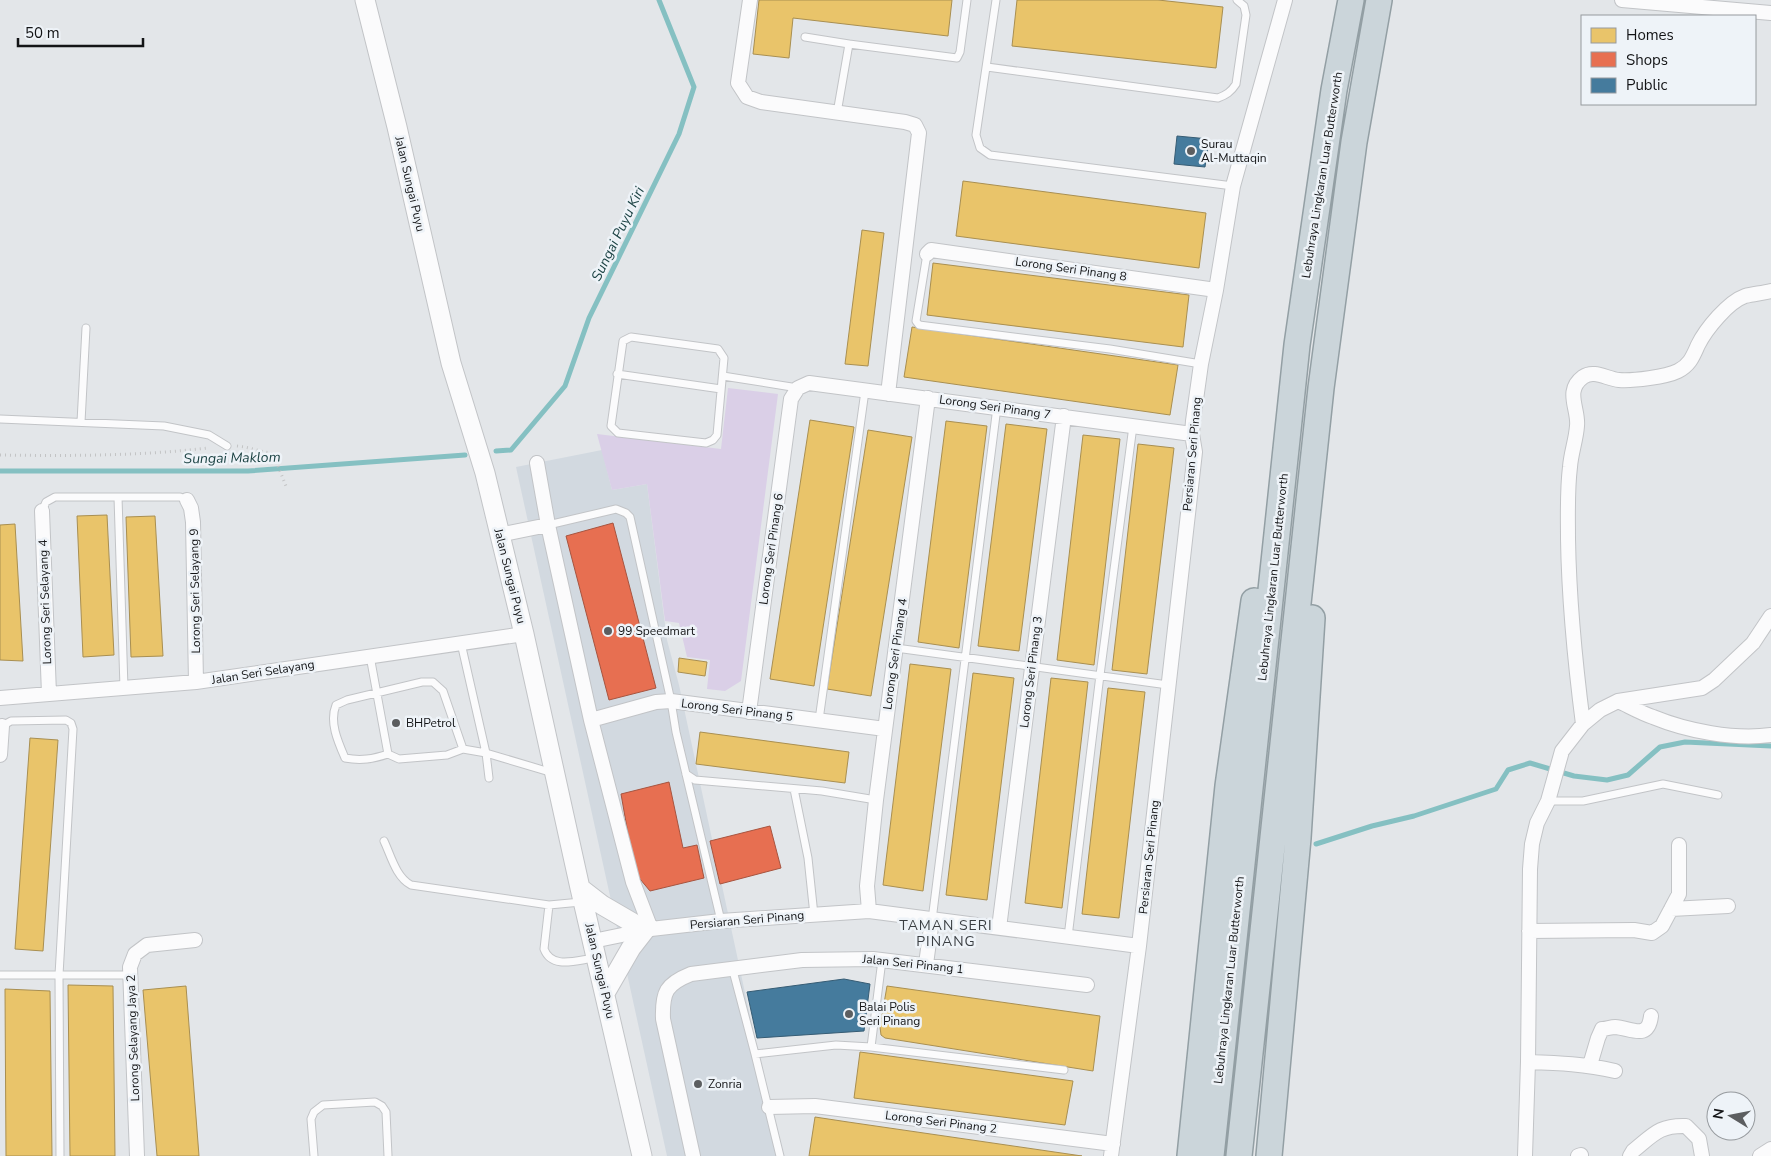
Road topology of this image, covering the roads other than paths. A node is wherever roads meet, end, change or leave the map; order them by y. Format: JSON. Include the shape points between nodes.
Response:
{"nodes":[{"id":1,"x":365,"y":0,"type":"edge"},
{"id":2,"x":750,"y":0,"type":"edge"},
{"id":3,"x":967,"y":0,"type":"edge"},
{"id":4,"x":996,"y":0,"type":"edge"},
{"id":5,"x":1237,"y":0,"type":"edge"},
{"id":6,"x":1286,"y":0,"type":"edge"},
{"id":7,"x":1351,"y":0,"type":"edge"},
{"id":8,"x":1379,"y":0,"type":"edge"},
{"id":9,"x":1630,"y":0,"type":"edge"},
{"id":10,"x":1771,"y":13,"type":"edge"},
{"id":11,"x":805,"y":37,"type":"dead end"},
{"id":12,"x":849,"y":44,"type":"junction"},
{"id":13,"x":987,"y":67,"type":"junction"},
{"id":14,"x":836,"y":113,"type":"junction"},
{"id":15,"x":1233,"y":186,"type":"junction"},
{"id":16,"x":927,"y":254,"type":"joint"},
{"id":17,"x":1216,"y":290,"type":"junction"},
{"id":18,"x":1771,"y":291,"type":"edge"},
{"id":19,"x":86,"y":328,"type":"dead end"},
{"id":20,"x":1202,"y":364,"type":"junction"},
{"id":21,"x":618,"y":374,"type":"junction"},
{"id":22,"x":723,"y":376,"type":"junction"},
{"id":23,"x":798,"y":388,"type":"junction"},
{"id":24,"x":721,"y":389,"type":"junction"},
{"id":25,"x":866,"y":390,"type":"junction"},
{"id":26,"x":888,"y":394,"type":"junction"},
{"id":27,"x":928,"y":398,"type":"junction"},
{"id":28,"x":997,"y":407,"type":"junction"},
{"id":29,"x":1064,"y":416,"type":"junction"},
{"id":30,"x":0,"y":419,"type":"edge"},
{"id":31,"x":80,"y":422,"type":"junction"},
{"id":32,"x":1133,"y":426,"type":"junction"},
{"id":33,"x":1192,"y":434,"type":"junction"},
{"id":34,"x":227,"y":446,"type":"road end"},
{"id":35,"x":537,"y":463,"type":"dead end"},
{"id":36,"x":1284,"y":478,"type":"junction"},
{"id":37,"x":1311,"y":479,"type":"junction"},
{"id":38,"x":118,"y":497,"type":"junction"},
{"id":39,"x":187,"y":500,"type":"joint"},
{"id":40,"x":42,"y":511,"type":"joint"},
{"id":41,"x":548,"y":525,"type":"junction"},
{"id":42,"x":499,"y":534,"type":"junction"},
{"id":43,"x":1771,"y":616,"type":"edge"},
{"id":44,"x":524,"y":634,"type":"junction"},
{"id":45,"x":461,"y":643,"type":"junction"},
{"id":46,"x":896,"y":648,"type":"junction"},
{"id":47,"x":370,"y":656,"type":"junction"},
{"id":48,"x":964,"y":656,"type":"junction"},
{"id":49,"x":1032,"y":666,"type":"junction"},
{"id":50,"x":1100,"y":675,"type":"junction"},
{"id":51,"x":196,"y":682,"type":"junction"},
{"id":52,"x":1168,"y":685,"type":"junction"},
{"id":53,"x":124,"y":688,"type":"junction"},
{"id":54,"x":377,"y":693,"type":"junction"},
{"id":55,"x":49,"y":694,"type":"junction"},
{"id":56,"x":0,"y":698,"type":"edge"},
{"id":57,"x":671,"y":701,"type":"junction"},
{"id":58,"x":1618,"y":701,"type":"junction"},
{"id":59,"x":749,"y":712,"type":"junction"},
{"id":60,"x":591,"y":720,"type":"junction"},
{"id":61,"x":819,"y":720,"type":"junction"},
{"id":62,"x":1583,"y":724,"type":"junction"},
{"id":63,"x":2,"y":726,"type":"joint"},
{"id":64,"x":885,"y":729,"type":"junction"},
{"id":65,"x":1771,"y":735,"type":"edge"},
{"id":66,"x":464,"y":749,"type":"junction"},
{"id":67,"x":486,"y":753,"type":"junction"},
{"id":68,"x":388,"y":754,"type":"junction"},
{"id":69,"x":0,"y":755,"type":"edge"},
{"id":70,"x":556,"y":774,"type":"junction"},
{"id":71,"x":686,"y":774,"type":"junction"},
{"id":72,"x":489,"y":778,"type":"dead end"},
{"id":73,"x":794,"y":789,"type":"junction"},
{"id":74,"x":1718,"y":795,"type":"dead end"},
{"id":75,"x":1549,"y":797,"type":"junction"},
{"id":76,"x":876,"y":800,"type":"junction"},
{"id":77,"x":384,"y":841,"type":"dead end"},
{"id":78,"x":1679,"y":845,"type":"dead end"},
{"id":79,"x":582,"y":895,"type":"junction"},
{"id":80,"x":549,"y":905,"type":"junction"},
{"id":81,"x":1728,"y":906,"type":"dead end"},
{"id":82,"x":1671,"y":909,"type":"junction"},
{"id":83,"x":869,"y":911,"type":"junction"},
{"id":84,"x":814,"y":915,"type":"junction"},
{"id":85,"x":932,"y":920,"type":"junction"},
{"id":86,"x":721,"y":921,"type":"junction"},
{"id":87,"x":999,"y":928,"type":"junction"},
{"id":88,"x":648,"y":930,"type":"junction"},
{"id":89,"x":1529,"y":931,"type":"junction"},
{"id":90,"x":1068,"y":937,"type":"junction"},
{"id":91,"x":194,"y":940,"type":"dead end"},
{"id":92,"x":1139,"y":946,"type":"junction"},
{"id":93,"x":595,"y":949,"type":"junction"},
{"id":94,"x":882,"y":960,"type":"junction"},
{"id":95,"x":926,"y":964,"type":"junction"},
{"id":96,"x":732,"y":968,"type":"junction"},
{"id":97,"x":0,"y":975,"type":"edge"},
{"id":98,"x":59,"y":975,"type":"junction"},
{"id":99,"x":130,"y":975,"type":"junction"},
{"id":100,"x":1088,"y":985,"type":"dead end"},
{"id":101,"x":605,"y":994,"type":"junction"},
{"id":102,"x":1651,"y":1016,"type":"dead end"},
{"id":103,"x":871,"y":1047,"type":"junction"},
{"id":104,"x":755,"y":1054,"type":"junction"},
{"id":105,"x":1528,"y":1062,"type":"junction"},
{"id":106,"x":1590,"y":1065,"type":"junction"},
{"id":107,"x":1064,"y":1070,"type":"dead end"},
{"id":108,"x":1615,"y":1071,"type":"dead end"},
{"id":109,"x":769,"y":1107,"type":"junction"},
{"id":110,"x":1771,"y":1149,"type":"edge"},
{"id":111,"x":1112,"y":1150,"type":"edge"},
{"id":112,"x":60,"y":1156,"type":"edge"},
{"id":113,"x":137,"y":1156,"type":"edge"},
{"id":114,"x":314,"y":1156,"type":"edge"},
{"id":115,"x":388,"y":1156,"type":"edge"},
{"id":116,"x":642,"y":1156,"type":"edge"},
{"id":117,"x":693,"y":1156,"type":"edge"},
{"id":118,"x":780,"y":1156,"type":"edge"},
{"id":119,"x":1190,"y":1156,"type":"edge"},
{"id":120,"x":1211,"y":1156,"type":"edge"},
{"id":121,"x":1239,"y":1156,"type":"edge"},
{"id":122,"x":1269,"y":1156,"type":"edge"},
{"id":123,"x":1525,"y":1156,"type":"edge"},
{"id":124,"x":1630,"y":1156,"type":"edge"},
{"id":125,"x":1702,"y":1156,"type":"edge"},
{"id":126,"x":1760,"y":1156,"type":"edge"}],
"edges":[{"from":1,"to":42,"type":"main road","name":"Jalan Sungai Puyu","via":[[451,363],[485,473]]},
{"from":2,"to":14,"type":"street","via":[[738,83],[747,97]]},
{"from":3,"to":12,"type":"lane","via":[[957,58]]},
{"from":4,"to":13,"type":"lane"},
{"from":5,"to":13,"type":"lane","via":[[1244,6],[1246,15],[1236,84],[1225,96],[1218,98]]},
{"from":6,"to":15,"type":"street","name":"Persiaran Seri Pinang"},
{"from":7,"to":36,"type":"highway","name":"Lebuhraya Lingkaran Luar Butterworth","via":[[1334,90],[1297,345]]},
{"from":8,"to":37,"type":"highway","via":[[1354,142]]},
{"from":9,"to":10,"type":"street"},
{"from":11,"to":12,"type":"lane"},
{"from":12,"to":14,"type":"lane"},
{"from":13,"to":15,"type":"lane","via":[[976,135],[980,148],[990,155]]},
{"from":14,"to":26,"type":"street","via":[[905,122],[914,125],[919,132]]},
{"from":15,"to":17,"type":"street","name":"Persiaran Seri Pinang"},
{"from":16,"to":17,"type":"street","name":"Lorong Seri Pinang 8","via":[[931,250]]},
{"from":16,"to":20,"type":"lane","via":[[918,325]]},
{"from":17,"to":20,"type":"street","name":"Persiaran Seri Pinang"},
{"from":18,"to":62,"type":"street","via":[[1744,297],[1725,310],[1699,343],[1692,359],[1678,371],[1641,380],[1617,380],[1596,373],[1577,382],[1573,405],[1578,420],[1568,496],[1569,580]]},
{"from":19,"to":31,"type":"lane"},
{"from":20,"to":33,"type":"street","name":"Persiaran Seri Pinang"},
{"from":21,"to":22,"type":"lane","via":[[623,341],[631,337],[718,349],[724,358]]},
{"from":21,"to":24,"type":"lane"},
{"from":21,"to":24,"type":"lane","via":[[611,426],[618,433],[706,444],[716,435]]},
{"from":22,"to":23,"type":"lane"},
{"from":22,"to":24,"type":"lane"},
{"from":23,"to":25,"type":"street","name":"Lorong Seri Pinang 7","via":[[810,383]]},
{"from":23,"to":59,"type":"street","name":"Lorong Seri Pinang 6","via":[[791,399]]},
{"from":25,"to":26,"type":"street","name":"Lorong Seri Pinang 7"},
{"from":25,"to":61,"type":"lane"},
{"from":26,"to":27,"type":"street","name":"Lorong Seri Pinang 7"},
{"from":27,"to":28,"type":"street","name":"Lorong Seri Pinang 7"},
{"from":27,"to":46,"type":"street","name":"Lorong Seri Pinang 4"},
{"from":28,"to":29,"type":"street","name":"Lorong Seri Pinang 7"},
{"from":28,"to":48,"type":"lane"},
{"from":29,"to":32,"type":"street","name":"Lorong Seri Pinang 7"},
{"from":29,"to":49,"type":"street","name":"Lorong Seri Pinang 3"},
{"from":30,"to":31,"type":"lane"},
{"from":31,"to":34,"type":"lane","via":[[164,426],[209,435]]},
{"from":32,"to":33,"type":"street","name":"Lorong Seri Pinang 7"},
{"from":32,"to":50,"type":"lane"},
{"from":33,"to":52,"type":"street","name":"Persiaran Seri Pinang","via":[[1195,452]]},
{"from":35,"to":41,"type":"street"},
{"from":36,"to":119,"type":"highway","via":[[1258,569],[1228,786]]},
{"from":36,"to":120,"type":"highway","name":"Lebuhraya Lingkaran Luar Butterworth"},
{"from":37,"to":121,"type":"highway"},
{"from":37,"to":122,"type":"highway","via":[[1315,564],[1299,828]]},
{"from":38,"to":39,"type":"lane","via":[[180,497]]},
{"from":38,"to":40,"type":"lane","via":[[55,496],[46,502]]},
{"from":38,"to":53,"type":"lane"},
{"from":39,"to":51,"type":"street","name":"Lorong Seri Selayang 9","via":[[192,508],[193,522]]},
{"from":40,"to":55,"type":"street","name":"Lorong Seri Selayang 4"},
{"from":41,"to":42,"type":"street"},
{"from":41,"to":57,"type":"lane","via":[[616,509],[630,517]]},
{"from":41,"to":60,"type":"street"},
{"from":42,"to":44,"type":"main road","name":"Jalan Sungai Puyu"},
{"from":43,"to":58,"type":"street","via":[[1753,643],[1702,688]]},
{"from":44,"to":45,"type":"street","name":"Jalan Seri Selayang"},
{"from":44,"to":70,"type":"main road","name":"Jalan Sungai Puyu"},
{"from":45,"to":47,"type":"street","name":"Jalan Seri Selayang"},
{"from":45,"to":67,"type":"lane"},
{"from":46,"to":48,"type":"lane"},
{"from":46,"to":64,"type":"street","name":"Lorong Seri Pinang 4"},
{"from":47,"to":51,"type":"street","name":"Jalan Seri Selayang"},
{"from":47,"to":54,"type":"lane"},
{"from":48,"to":49,"type":"lane"},
{"from":48,"to":85,"type":"lane"},
{"from":49,"to":50,"type":"lane"},
{"from":49,"to":87,"type":"street","name":"Lorong Seri Pinang 3"},
{"from":50,"to":52,"type":"lane"},
{"from":50,"to":90,"type":"lane"},
{"from":51,"to":53,"type":"street","name":"Jalan Seri Selayang"},
{"from":52,"to":92,"type":"street","name":"Persiaran Seri Pinang"},
{"from":53,"to":55,"type":"street","name":"Jalan Seri Selayang"},
{"from":54,"to":66,"type":"lane","via":[[433,682],[443,690]]},
{"from":54,"to":68,"type":"lane"},
{"from":54,"to":68,"type":"lane","via":[[336,705],[332,715],[345,758],[370,759]]},
{"from":55,"to":56,"type":"street","name":"Jalan Seri Selayang"},
{"from":57,"to":59,"type":"street","name":"Lorong Seri Pinang 5"},
{"from":57,"to":60,"type":"street","name":"Lorong Seri Pinang 5"},
{"from":57,"to":71,"type":"lane"},
{"from":58,"to":62,"type":"street"},
{"from":58,"to":65,"type":"street","via":[[1654,718],[1702,731],[1754,737]]},
{"from":59,"to":61,"type":"street","name":"Lorong Seri Pinang 5"},
{"from":60,"to":88,"type":"street"},
{"from":61,"to":64,"type":"street","name":"Lorong Seri Pinang 5"},
{"from":62,"to":75,"type":"street","via":[[1562,751]]},
{"from":63,"to":69,"type":"street"},
{"from":63,"to":98,"type":"lane","via":[[11,721],[66,720],[73,729]]},
{"from":64,"to":76,"type":"street","name":"Lorong Seri Pinang 4"},
{"from":66,"to":67,"type":"lane"},
{"from":66,"to":68,"type":"lane","via":[[447,755],[399,759]]},
{"from":67,"to":70,"type":"lane"},
{"from":67,"to":72,"type":"lane"},
{"from":70,"to":79,"type":"main road","name":"Jalan Sungai Puyu"},
{"from":71,"to":73,"type":"lane","via":[[695,780]]},
{"from":71,"to":86,"type":"lane"},
{"from":73,"to":76,"type":"lane"},
{"from":73,"to":84,"type":"lane","via":[[808,858]]},
{"from":74,"to":75,"type":"lane","via":[[1663,784],[1583,801]]},
{"from":75,"to":89,"type":"street","via":[[1532,844]]},
{"from":76,"to":83,"type":"street","name":"Lorong Seri Pinang 4","via":[[867,886]]},
{"from":77,"to":80,"type":"lane","via":[[400,876],[411,885]]},
{"from":78,"to":82,"type":"street","via":[[1679,894]]},
{"from":79,"to":80,"type":"lane"},
{"from":79,"to":88,"type":"main road"},
{"from":79,"to":93,"type":"main road","name":"Jalan Sungai Puyu"},
{"from":80,"to":93,"type":"lane","via":[[544,949],[550,960],[558,963]]},
{"from":81,"to":82,"type":"street"},
{"from":82,"to":89,"type":"street","via":[[1662,926],[1652,933],[1634,930]]},
{"from":83,"to":84,"type":"street","name":"Persiaran Seri Pinang"},
{"from":83,"to":85,"type":"street","name":"Persiaran Seri Pinang"},
{"from":84,"to":86,"type":"street","name":"Persiaran Seri Pinang"},
{"from":85,"to":87,"type":"street","name":"Persiaran Seri Pinang"},
{"from":85,"to":95,"type":"street"},
{"from":86,"to":88,"type":"street","name":"Persiaran Seri Pinang"},
{"from":87,"to":90,"type":"street","name":"Persiaran Seri Pinang"},
{"from":88,"to":93,"type":"street","name":"Persiaran Seri Pinang"},
{"from":88,"to":101,"type":"main road","via":[[631,948]]},
{"from":89,"to":105,"type":"street"},
{"from":90,"to":92,"type":"street","name":"Persiaran Seri Pinang"},
{"from":91,"to":99,"type":"street","name":"Lorong Selayang Jaya 2","via":[[147,944],[134,954]]},
{"from":92,"to":111,"type":"street","name":"Persiaran Seri Pinang"},
{"from":93,"to":101,"type":"main road","name":"Jalan Sungai Puyu"},
{"from":94,"to":95,"type":"street","name":"Jalan Seri Pinang 1"},
{"from":94,"to":96,"type":"street","name":"Jalan Seri Pinang 1","via":[[802,960]]},
{"from":94,"to":103,"type":"lane"},
{"from":95,"to":100,"type":"street","name":"Jalan Seri Pinang 1"},
{"from":96,"to":104,"type":"lane"},
{"from":96,"to":117,"type":"street","name":"Jalan Seri Pinang 1","via":[[691,974],[677,980],[667,988],[662,1001],[663,1019]]},
{"from":97,"to":98,"type":"lane"},
{"from":98,"to":99,"type":"lane"},
{"from":98,"to":112,"type":"lane"},
{"from":99,"to":113,"type":"street","name":"Lorong Selayang Jaya 2"},
{"from":101,"to":116,"type":"main road","name":"Jalan Sungai Puyu"},
{"from":102,"to":106,"type":"street","via":[[1646,1030],[1641,1032],[1613,1027],[1602,1030]]},
{"from":103,"to":104,"type":"lane","via":[[836,1045]]},
{"from":103,"to":107,"type":"lane"},
{"from":104,"to":109,"type":"lane"},
{"from":105,"to":106,"type":"street"},
{"from":105,"to":123,"type":"street"},
{"from":106,"to":108,"type":"street"},
{"from":109,"to":111,"type":"street","name":"Lorong Seri Pinang 2","via":[[815,1106]]},
{"from":109,"to":118,"type":"lane"},
{"from":110,"to":126,"type":"street"},
{"from":114,"to":115,"type":"lane","via":[[311,1119],[314,1112],[323,1106],[375,1102],[386,1112]]},
{"from":124,"to":125,"type":"street","via":[[1658,1130],[1686,1126],[1699,1139]]}]}
